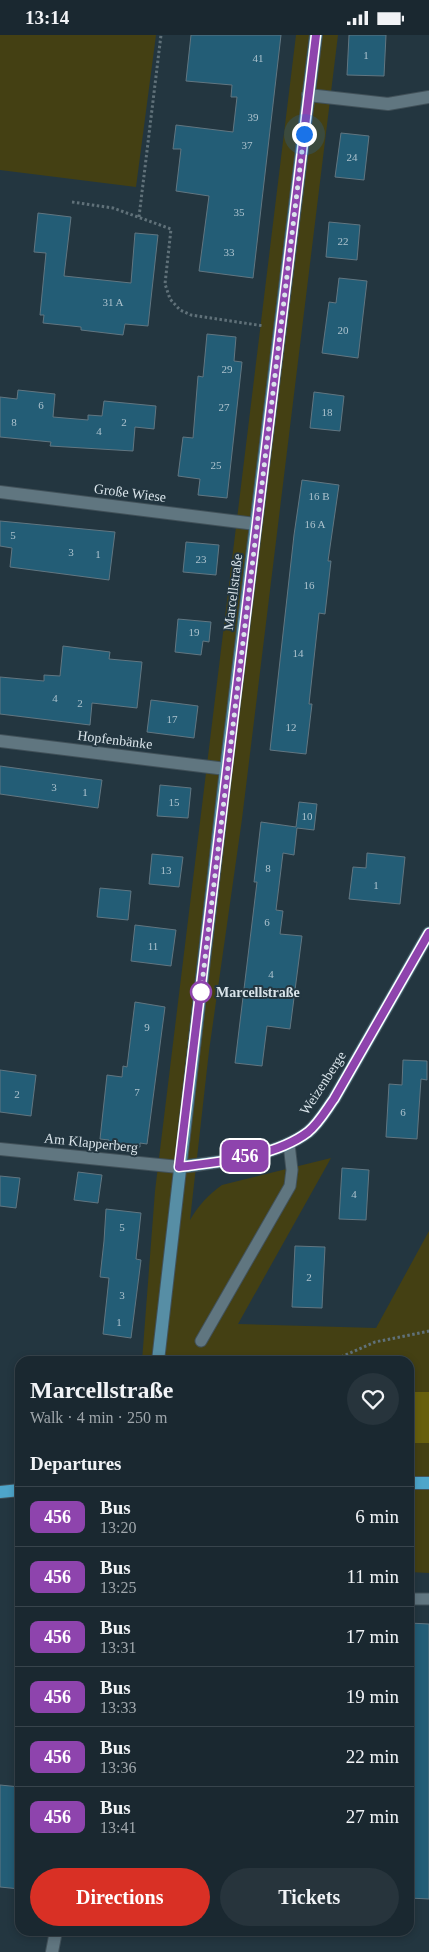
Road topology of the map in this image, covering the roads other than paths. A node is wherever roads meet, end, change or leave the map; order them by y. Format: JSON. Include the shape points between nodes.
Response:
{"nodes":[{"id":1,"x":316,"y":35,"type":"edge"},
{"id":2,"x":308,"y":95,"type":"junction"},
{"id":3,"x":429,"y":97,"type":"edge"},
{"id":4,"x":0,"y":492,"type":"edge"},
{"id":5,"x":256,"y":524,"type":"junction"},
{"id":6,"x":0,"y":741,"type":"edge"},
{"id":7,"x":226,"y":769,"type":"junction"},
{"id":8,"x":429,"y":933,"type":"edge"},
{"id":9,"x":289,"y":1143,"type":"junction"},
{"id":10,"x":0,"y":1149,"type":"edge"},
{"id":11,"x":179,"y":1167,"type":"junction"},
{"id":12,"x":201,"y":1341,"type":"dead end"},
{"id":13,"x":159,"y":1356,"type":"edge"},
{"id":14,"x":414,"y":1483,"type":"edge"},
{"id":15,"x":429,"y":1483,"type":"edge"},
{"id":16,"x":15,"y":1491,"type":"edge"},
{"id":17,"x":0,"y":1493,"type":"edge"},
{"id":18,"x":414,"y":1599,"type":"edge"},
{"id":19,"x":429,"y":1599,"type":"edge"},
{"id":20,"x":55,"y":1936,"type":"edge"},
{"id":21,"x":52,"y":1952,"type":"edge"}],
"edges":[{"from":1,"to":2,"type":"street","name":"Marcellstraße"},
{"from":2,"to":3,"type":"street","via":[[388,104]]},
{"from":2,"to":5,"type":"street","name":"Marcellstraße"},
{"from":4,"to":5,"type":"street","name":"Große Wiese"},
{"from":5,"to":7,"type":"street","name":"Marcellstraße"},
{"from":6,"to":7,"type":"street","name":"Hopfenbänke"},
{"from":7,"to":11,"type":"street","name":"Marcellstraße"},
{"from":8,"to":9,"type":"street","name":"Weizenberge","via":[[334,1099],[308,1131]]},
{"from":9,"to":11,"type":"street","name":"Weizenberge","via":[[216,1163]]},
{"from":9,"to":12,"type":"lane","via":[[290,1186]]},
{"from":10,"to":11,"type":"street","name":"Am Klapperberg"},
{"from":11,"to":13,"type":"street","name":"Marcellstraße"},
{"from":14,"to":15,"type":"main road"},
{"from":16,"to":17,"type":"main road"},
{"from":18,"to":19,"type":"lane"},
{"from":20,"to":21,"type":"street"}]}
